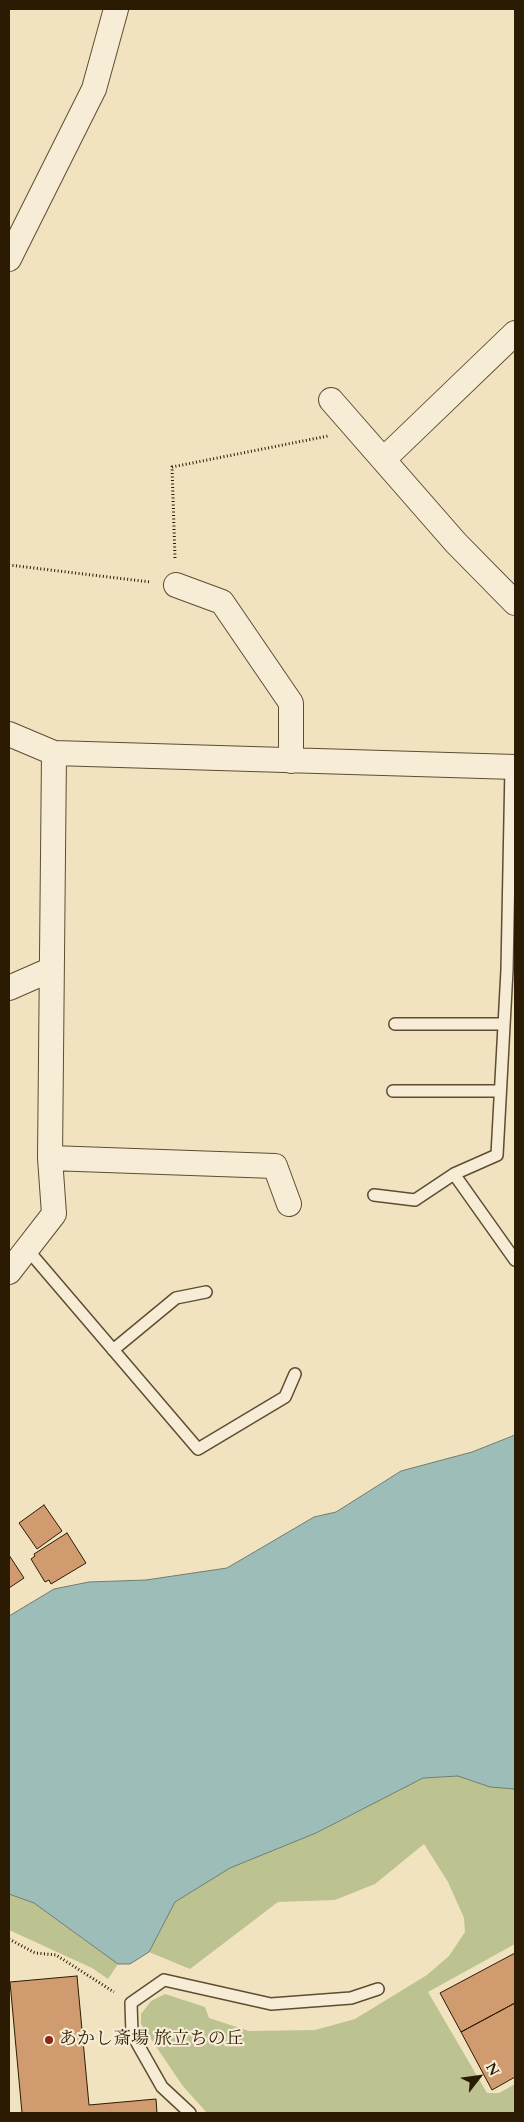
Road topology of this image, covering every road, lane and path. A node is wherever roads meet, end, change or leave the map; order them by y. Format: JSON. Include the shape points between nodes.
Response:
{"nodes":[{"id":1,"x":116,"y":9,"type":"edge"},
{"id":2,"x":9,"y":259,"type":"edge"},
{"id":3,"x":515,"y":333,"type":"edge"},
{"id":4,"x":331,"y":400,"type":"dead end"},
{"id":5,"x":353,"y":424,"type":"junction"},
{"id":6,"x":384,"y":459,"type":"junction"},
{"id":7,"x":9,"y":565,"type":"edge"},
{"id":8,"x":176,"y":585,"type":"junction"},
{"id":9,"x":515,"y":603,"type":"edge"},
{"id":10,"x":9,"y":734,"type":"edge"},
{"id":11,"x":54,"y":753,"type":"junction"},
{"id":12,"x":291,"y":761,"type":"junction"},
{"id":13,"x":513,"y":767,"type":"edge"},
{"id":14,"x":50,"y":970,"type":"junction"},
{"id":15,"x":9,"y":988,"type":"edge"},
{"id":16,"x":395,"y":1024,"type":"dead end"},
{"id":17,"x":504,"y":1024,"type":"junction"},
{"id":18,"x":393,"y":1091,"type":"dead end"},
{"id":19,"x":499,"y":1091,"type":"junction"},
{"id":20,"x":50,"y":1158,"type":"junction"},
{"id":21,"x":454,"y":1174,"type":"junction"},
{"id":22,"x":374,"y":1195,"type":"dead end"},
{"id":23,"x":289,"y":1204,"type":"dead end"},
{"id":24,"x":27,"y":1249,"type":"junction"},
{"id":25,"x":515,"y":1260,"type":"edge"},
{"id":26,"x":9,"y":1272,"type":"edge"},
{"id":27,"x":206,"y":1292,"type":"dead end"},
{"id":28,"x":113,"y":1350,"type":"junction"},
{"id":29,"x":295,"y":1374,"type":"dead end"},
{"id":30,"x":9,"y":1939,"type":"edge"},
{"id":31,"x":378,"y":1989,"type":"dead end"},
{"id":32,"x":131,"y":2003,"type":"junction"},
{"id":33,"x":190,"y":2113,"type":"edge"}],
"edges":[{"from":1,"to":2,"type":"street","via":[[94,89]]},
{"from":3,"to":6,"type":"street"},
{"from":4,"to":5,"type":"street"},
{"from":5,"to":6,"type":"street"},
{"from":5,"to":8,"type":"path","via":[[327,436],[172,467]]},
{"from":6,"to":9,"type":"street","via":[[456,543]]},
{"from":7,"to":8,"type":"path"},
{"from":8,"to":12,"type":"street","via":[[222,602],[291,703]]},
{"from":10,"to":11,"type":"street"},
{"from":11,"to":12,"type":"street"},
{"from":11,"to":14,"type":"street"},
{"from":12,"to":13,"type":"street"},
{"from":13,"to":17,"type":"lane"},
{"from":14,"to":15,"type":"street"},
{"from":14,"to":20,"type":"street"},
{"from":16,"to":17,"type":"lane"},
{"from":17,"to":19,"type":"lane"},
{"from":18,"to":19,"type":"lane"},
{"from":19,"to":21,"type":"lane","via":[[497,1155]]},
{"from":20,"to":23,"type":"street","via":[[275,1166]]},
{"from":20,"to":24,"type":"street","via":[[54,1214]]},
{"from":21,"to":22,"type":"lane","via":[[415,1200]]},
{"from":21,"to":25,"type":"lane"},
{"from":24,"to":26,"type":"street"},
{"from":24,"to":28,"type":"lane"},
{"from":27,"to":28,"type":"lane","via":[[176,1298]]},
{"from":28,"to":29,"type":"lane","via":[[198,1449],[285,1397]]},
{"from":30,"to":32,"type":"path","via":[[35,1952],[56,1955]]},
{"from":31,"to":32,"type":"lane","via":[[351,1998],[270,2004],[164,1980]]},
{"from":32,"to":33,"type":"lane","via":[[132,2034],[162,2087]]}]}
